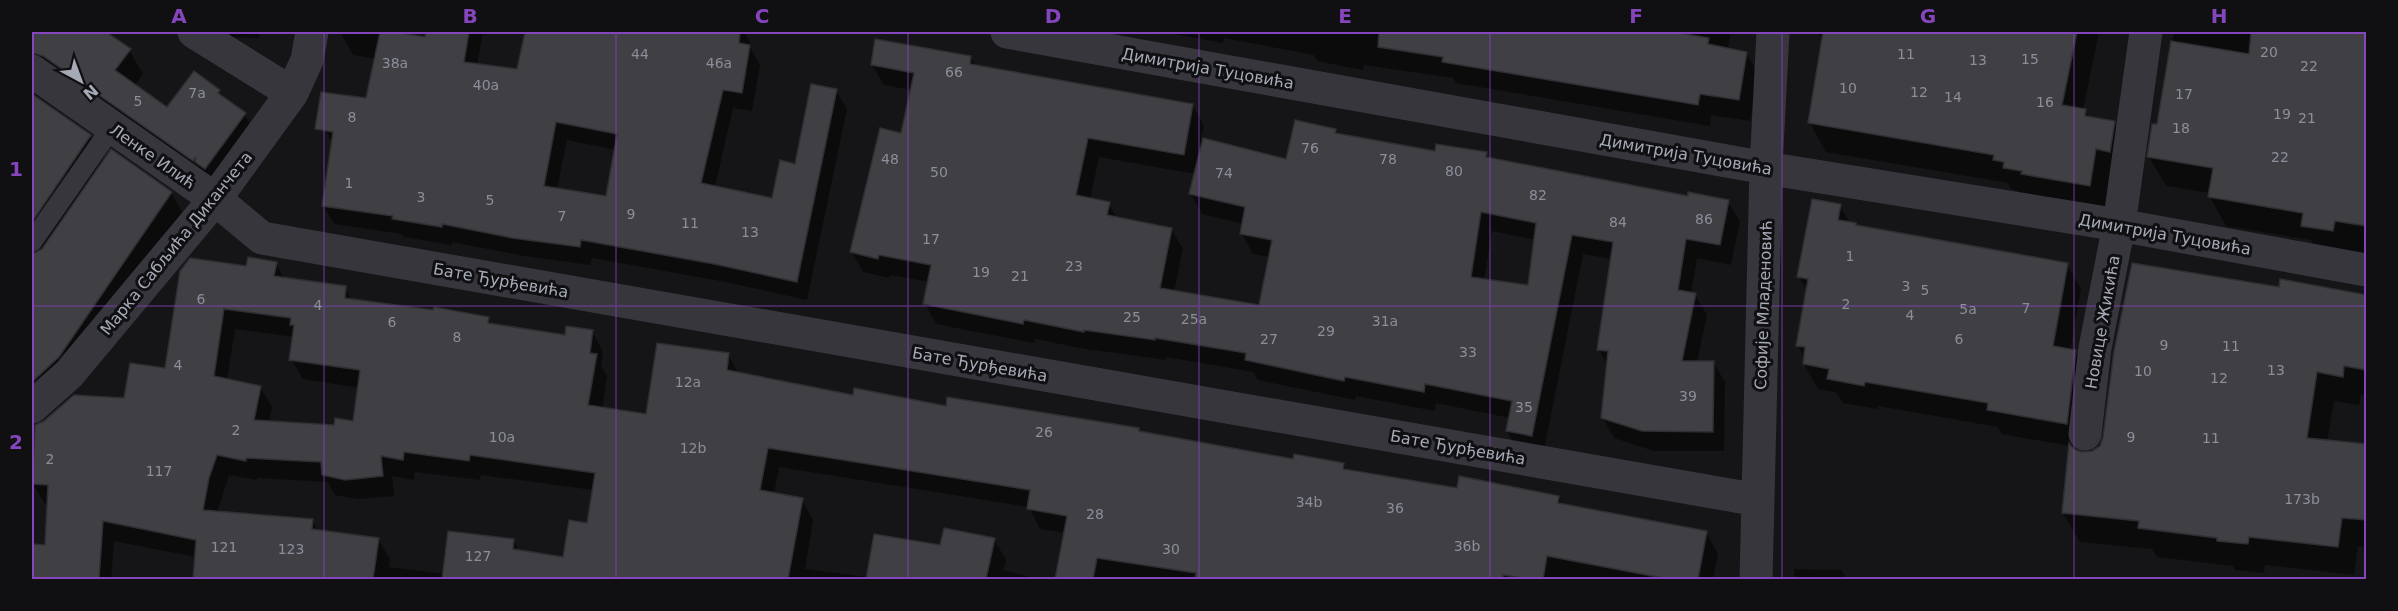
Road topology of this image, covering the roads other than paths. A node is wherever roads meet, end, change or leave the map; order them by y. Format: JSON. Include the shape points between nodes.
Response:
{"nodes":[{"id":1,"x":194,"y":32,"type":"edge"},
{"id":2,"x":312,"y":32,"type":"edge"},
{"id":3,"x":1007,"y":32,"type":"edge"},
{"id":4,"x":1773,"y":32,"type":"edge"},
{"id":5,"x":2146,"y":32,"type":"edge"},
{"id":6,"x":32,"y":74,"type":"edge"},
{"id":7,"x":292,"y":93,"type":"junction"},
{"id":8,"x":112,"y":127,"type":"junction"},
{"id":9,"x":1767,"y":168,"type":"junction"},
{"id":10,"x":215,"y":199,"type":"junction"},
{"id":11,"x":2119,"y":225,"type":"junction"},
{"id":12,"x":32,"y":242,"type":"edge"},
{"id":13,"x":2367,"y":270,"type":"edge"},
{"id":14,"x":32,"y":407,"type":"edge"},
{"id":15,"x":2085,"y":434,"type":"dead end"},
{"id":16,"x":1758,"y":500,"type":"junction"},
{"id":17,"x":1756,"y":579,"type":"edge"}],
"edges":[{"from":1,"to":7,"type":"street"},
{"from":2,"to":7,"type":"street","name":"Марка Сабљића Диканчета","via":[[307,60]]},
{"from":3,"to":9,"type":"street","name":"Димитрија Туцовића"},
{"from":4,"to":9,"type":"street","name":"Софије Младеновић"},
{"from":5,"to":11,"type":"street","name":"Новице Жикића"},
{"from":6,"to":8,"type":"street","name":"Ленке Илић"},
{"from":7,"to":10,"type":"street","name":"Марка Сабљића Диканчета"},
{"from":8,"to":10,"type":"street","name":"Ленке Илић"},
{"from":8,"to":12,"type":"lane"},
{"from":9,"to":11,"type":"street","name":"Димитрија Туцовића"},
{"from":9,"to":16,"type":"street","name":"Софије Младеновић"},
{"from":10,"to":14,"type":"street","name":"Марка Сабљића Диканчета","via":[[69,374]]},
{"from":10,"to":16,"type":"street","name":"Бате Ђурђевића","via":[[262,238]]},
{"from":11,"to":13,"type":"street","name":"Димитрија Туцовића"},
{"from":11,"to":15,"type":"street","name":"Новице Жикића","via":[[2095,348]]},
{"from":16,"to":17,"type":"street","name":"Софије Младеновић"}]}
